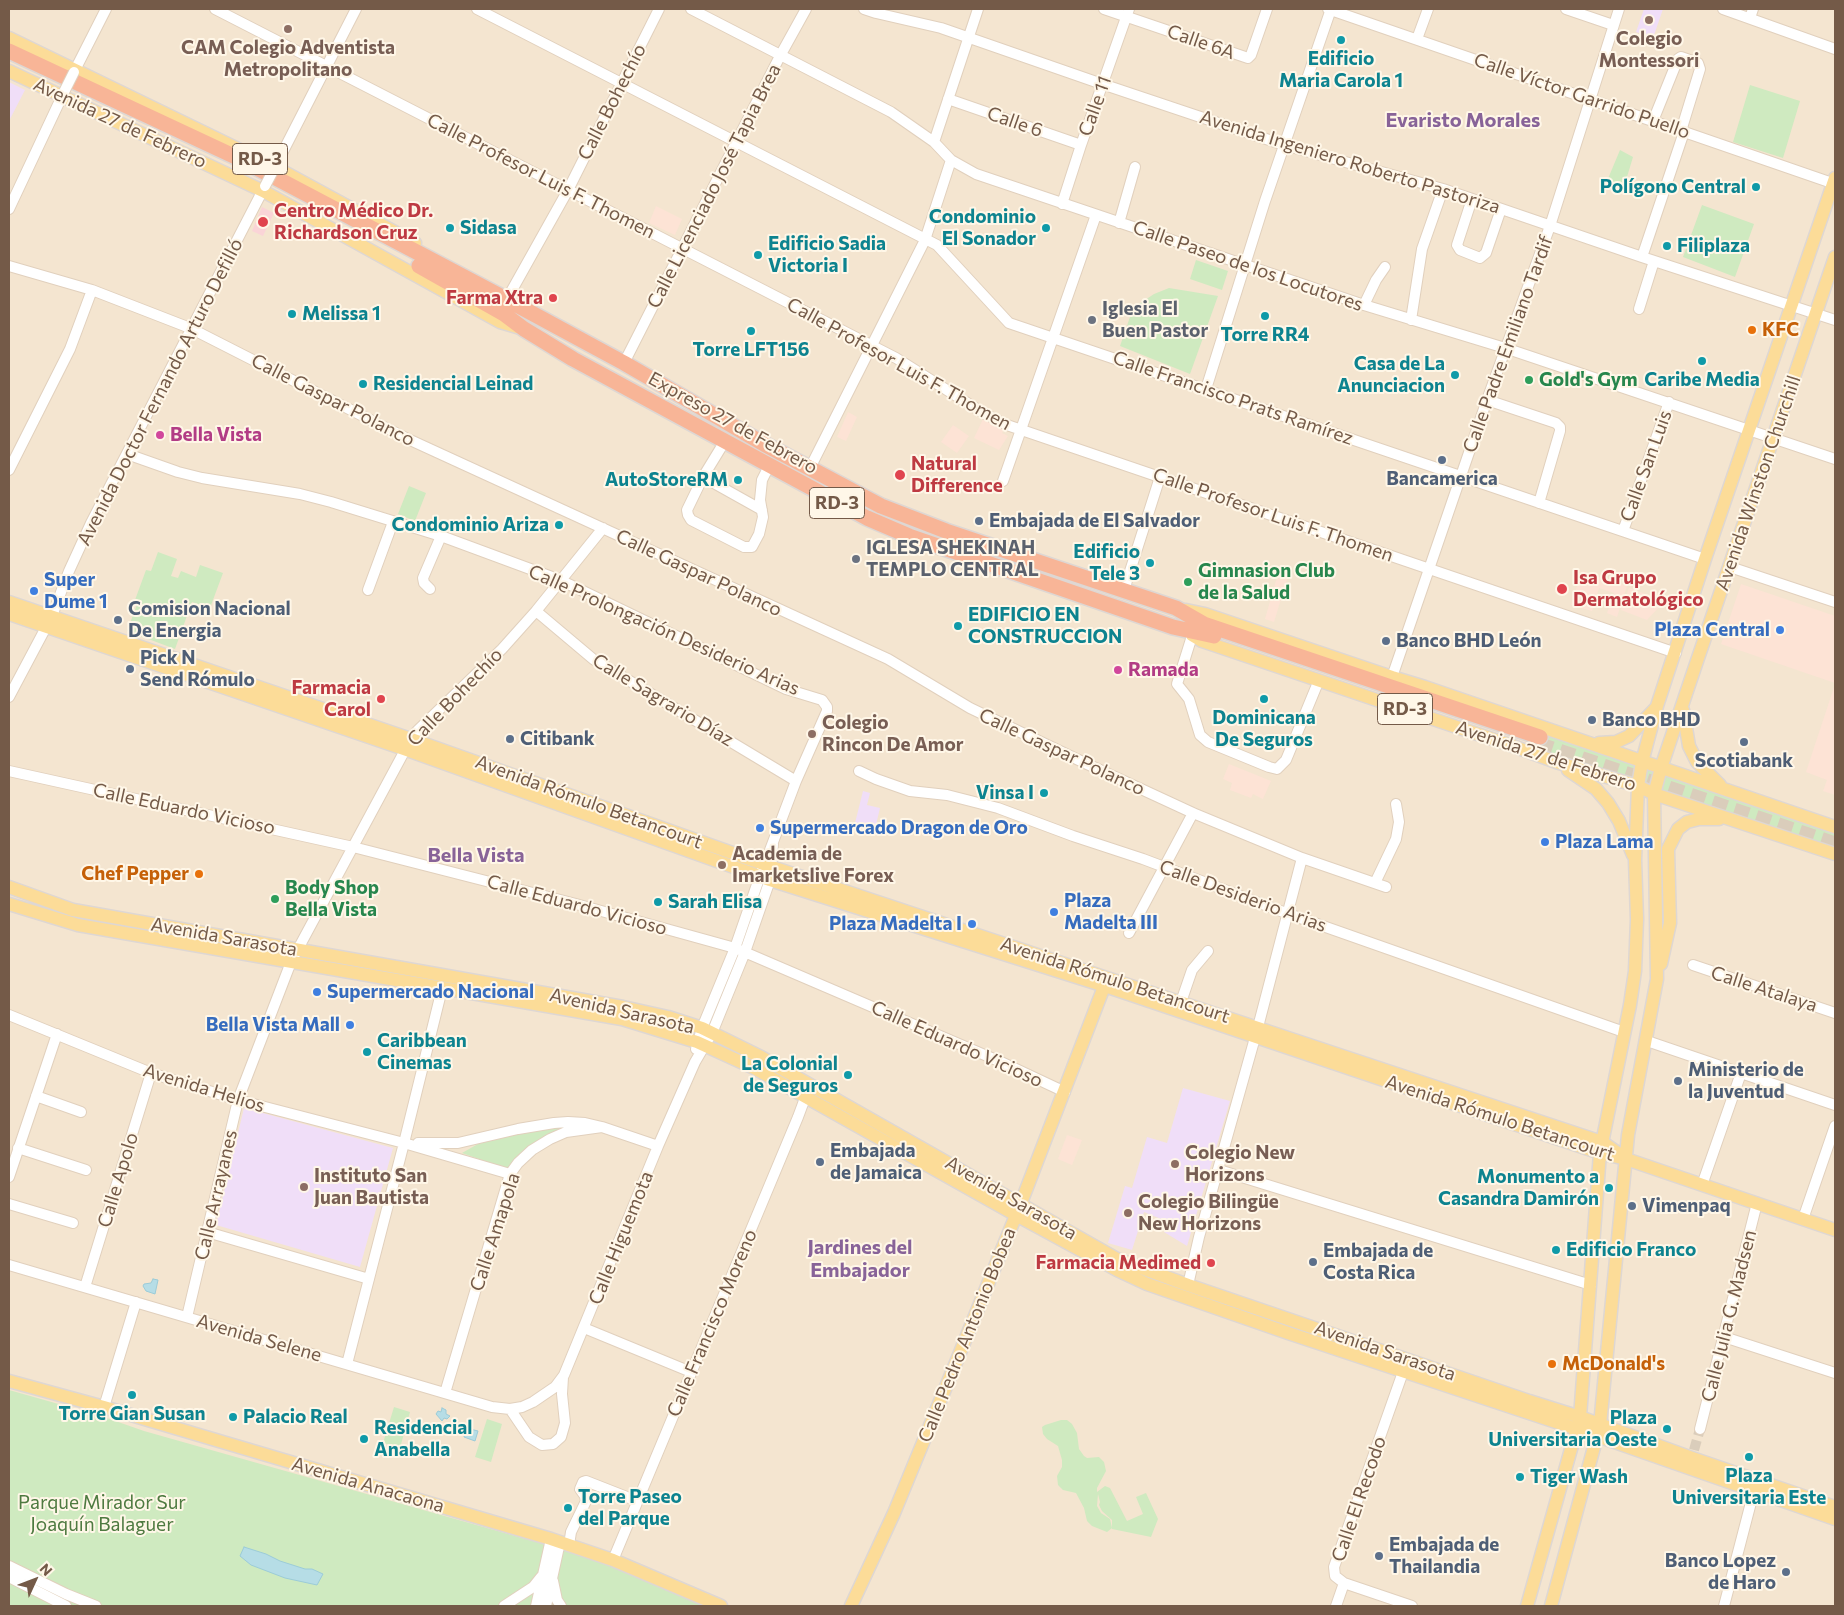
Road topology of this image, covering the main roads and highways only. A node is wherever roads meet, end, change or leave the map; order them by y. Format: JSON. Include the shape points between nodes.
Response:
{"nodes":[{"id":1,"x":9,"y":38,"type":"edge"},
{"id":2,"x":9,"y":51,"type":"edge"},
{"id":3,"x":9,"y":59,"type":"edge"},
{"id":4,"x":9,"y":71,"type":"edge"},
{"id":5,"x":1835,"y":182,"type":"edge"},
{"id":6,"x":309,"y":200,"type":"junction"},
{"id":7,"x":1835,"y":257,"type":"edge"},
{"id":8,"x":504,"y":298,"type":"junction"},
{"id":9,"x":524,"y":330,"type":"junction"},
{"id":10,"x":9,"y":602,"type":"edge"},
{"id":11,"x":1176,"y":608,"type":"junction"},
{"id":12,"x":9,"y":614,"type":"edge"},
{"id":13,"x":49,"y":622,"type":"junction"},
{"id":14,"x":1173,"y":627,"type":"junction"},
{"id":15,"x":1657,"y":706,"type":"junction"},
{"id":16,"x":1682,"y":706,"type":"junction"},
{"id":17,"x":1593,"y":744,"type":"junction"},
{"id":18,"x":1556,"y":762,"type":"junction"},
{"id":19,"x":1642,"y":762,"type":"junction"},
{"id":20,"x":1661,"y":768,"type":"junction"},
{"id":21,"x":1638,"y":786,"type":"junction"},
{"id":22,"x":1726,"y":790,"type":"junction"},
{"id":23,"x":1654,"y":794,"type":"junction"},
{"id":24,"x":1731,"y":819,"type":"junction"},
{"id":25,"x":1835,"y":827,"type":"edge"},
{"id":26,"x":1835,"y":854,"type":"edge"},
{"id":27,"x":1635,"y":860,"type":"junction"},
{"id":28,"x":9,"y":887,"type":"edge"},
{"id":29,"x":9,"y":904,"type":"edge"},
{"id":30,"x":1657,"y":979,"type":"junction"},
{"id":31,"x":1106,"y":981,"type":"junction"},
{"id":32,"x":1256,"y":1032,"type":"junction"},
{"id":33,"x":808,"y":1091,"type":"junction"},
{"id":34,"x":1601,"y":1148,"type":"junction"},
{"id":35,"x":1626,"y":1159,"type":"junction"},
{"id":36,"x":1021,"y":1203,"type":"junction"},
{"id":37,"x":1016,"y":1215,"type":"junction"},
{"id":38,"x":1835,"y":1230,"type":"edge"},
{"id":39,"x":9,"y":1381,"type":"edge"},
{"id":40,"x":1579,"y":1423,"type":"junction"},
{"id":41,"x":1599,"y":1431,"type":"junction"},
{"id":42,"x":1835,"y":1507,"type":"edge"},
{"id":43,"x":1835,"y":1519,"type":"edge"},
{"id":44,"x":721,"y":1606,"type":"edge"},
{"id":45,"x":851,"y":1606,"type":"edge"},
{"id":46,"x":1527,"y":1606,"type":"edge"},
{"id":47,"x":1551,"y":1606,"type":"edge"}],
"edges":[{"from":1,"to":8,"type":"main road","name":"Avenida 27 de Febrero","number":"RD-3","via":[[274,169],[494,286]]},
{"from":2,"to":6,"type":"highway","number":"RD-3","via":[[240,159]]},
{"from":3,"to":6,"type":"highway","number":"RD-3"},
{"from":4,"to":9,"type":"main road","name":"Avenida 27 de Febrero","number":"RD-3","via":[[264,189],[500,322]]},
{"from":5,"to":15,"type":"main road","name":"Avenida Winston Churchill"},
{"from":6,"to":8,"type":"highway","name":"Expreso 27 de Febrero","number":"RD-3"},
{"from":6,"to":9,"type":"highway","name":"Expreso 27 de Febrero","number":"RD-3","via":[[504,314]]},
{"from":7,"to":16,"type":"main road","name":"Avenida Winston Churchill"},
{"from":8,"to":11,"type":"highway","name":"Expreso 27 de Febrero","number":"RD-3","via":[[882,506],[946,531]]},
{"from":9,"to":14,"type":"highway","name":"Expreso 27 de Febrero","number":"RD-3","via":[[867,518],[908,536]]},
{"from":10,"to":13,"type":"main road","name":"Avenida Rómulo Betancourt"},
{"from":11,"to":14,"type":"highway","name":"Expreso 27 de Febrero","number":"RD-3","via":[[1204,624],[1539,740],[1203,632]]},
{"from":11,"to":17,"type":"main road","name":"Avenida 27 de Febrero","number":"RD-3","via":[[1205,614]]},
{"from":12,"to":13,"type":"main road","name":"Avenida Rómulo Betancourt"},
{"from":13,"to":31,"type":"main road","name":"Avenida Rómulo Betancourt","via":[[407,744],[766,872]]},
{"from":14,"to":18,"type":"main road","name":"Avenida 27 de Febrero","number":"RD-3","via":[[1202,641]]},
{"from":15,"to":17,"type":"main road","via":[[1629,736],[1616,742]]},
{"from":15,"to":19,"type":"main road","name":"Avenida Winston Churchill"},
{"from":16,"to":20,"type":"main road","name":"Avenida Winston Churchill"},
{"from":16,"to":22,"type":"main road","via":[[1689,746],[1697,762]]},
{"from":17,"to":19,"type":"main road","name":"Avenida 27 de Febrero","number":"RD-3"},
{"from":18,"to":21,"type":"main road","name":"Avenida 27 de Febrero","number":"RD-3"},
{"from":18,"to":27,"type":"main road","via":[[1596,789],[1608,803],[1620,820]]},
{"from":19,"to":20,"type":"main road","name":"Avenida 27 de Febrero","number":"RD-3"},
{"from":19,"to":21,"type":"main road","name":"Avenida Winston Churchill"},
{"from":20,"to":22,"type":"main road","name":"Avenida 27 de Febrero","number":"RD-3"},
{"from":20,"to":23,"type":"main road","name":"Avenida Winston Churchill"},
{"from":21,"to":23,"type":"main road","name":"Avenida 27 de Febrero","number":"RD-3"},
{"from":21,"to":27,"type":"main road","name":"Avenida Winston Churchill"},
{"from":22,"to":25,"type":"main road","name":"Avenida 27 de Febrero","number":"RD-3"},
{"from":23,"to":24,"type":"main road","name":"Avenida 27 de Febrero","number":"RD-3"},
{"from":23,"to":30,"type":"main road","name":"Avenida Winston Churchill"},
{"from":24,"to":26,"type":"main road","name":"Avenida 27 de Febrero","number":"RD-3"},
{"from":24,"to":30,"type":"main road","via":[[1687,822],[1673,837],[1668,849],[1670,923]]},
{"from":27,"to":34,"type":"main road","via":[[1635,971]]},
{"from":28,"to":33,"type":"main road","name":"Avenida Sarasota","via":[[73,910],[623,1007],[668,1018],[707,1031],[761,1057]]},
{"from":29,"to":33,"type":"main road","name":"Avenida Sarasota","via":[[78,925],[622,1019],[701,1044]]},
{"from":30,"to":35,"type":"main road"},
{"from":31,"to":32,"type":"main road","name":"Avenida Rómulo Betancourt"},
{"from":31,"to":32,"type":"main road","name":"Avenida Rómulo Betancourt","via":[[1181,1002]]},
{"from":31,"to":36,"type":"main road","name":"Calle Pedro Antonio Bobea"},
{"from":32,"to":34,"type":"main road","name":"Avenida Rómulo Betancourt"},
{"from":33,"to":36,"type":"main road","name":"Avenida Sarasota"},
{"from":33,"to":37,"type":"main road","name":"Avenida Sarasota"},
{"from":34,"to":35,"type":"main road","name":"Avenida Rómulo Betancourt"},
{"from":34,"to":40,"type":"main road"},
{"from":35,"to":38,"type":"main road","name":"Avenida Rómulo Betancourt"},
{"from":35,"to":41,"type":"main road"},
{"from":36,"to":37,"type":"main road","name":"Calle Pedro Antonio Bobea"},
{"from":36,"to":40,"type":"main road","name":"Avenida Sarasota","via":[[1117,1258],[1529,1402]]},
{"from":37,"to":40,"type":"main road","name":"Avenida Sarasota","via":[[1147,1284],[1403,1372]]},
{"from":37,"to":45,"type":"main road","name":"Calle Pedro Antonio Bobea","via":[[894,1512]]},
{"from":39,"to":44,"type":"main road","name":"Avenida Anacaona","via":[[560,1542],[613,1560]]},
{"from":40,"to":41,"type":"main road","name":"Avenida Sarasota"},
{"from":40,"to":46,"type":"main road"},
{"from":41,"to":42,"type":"main road","name":"Avenida Sarasota","via":[[1693,1454]]},
{"from":41,"to":43,"type":"main road","name":"Avenida Sarasota"},
{"from":41,"to":47,"type":"main road"}]}
